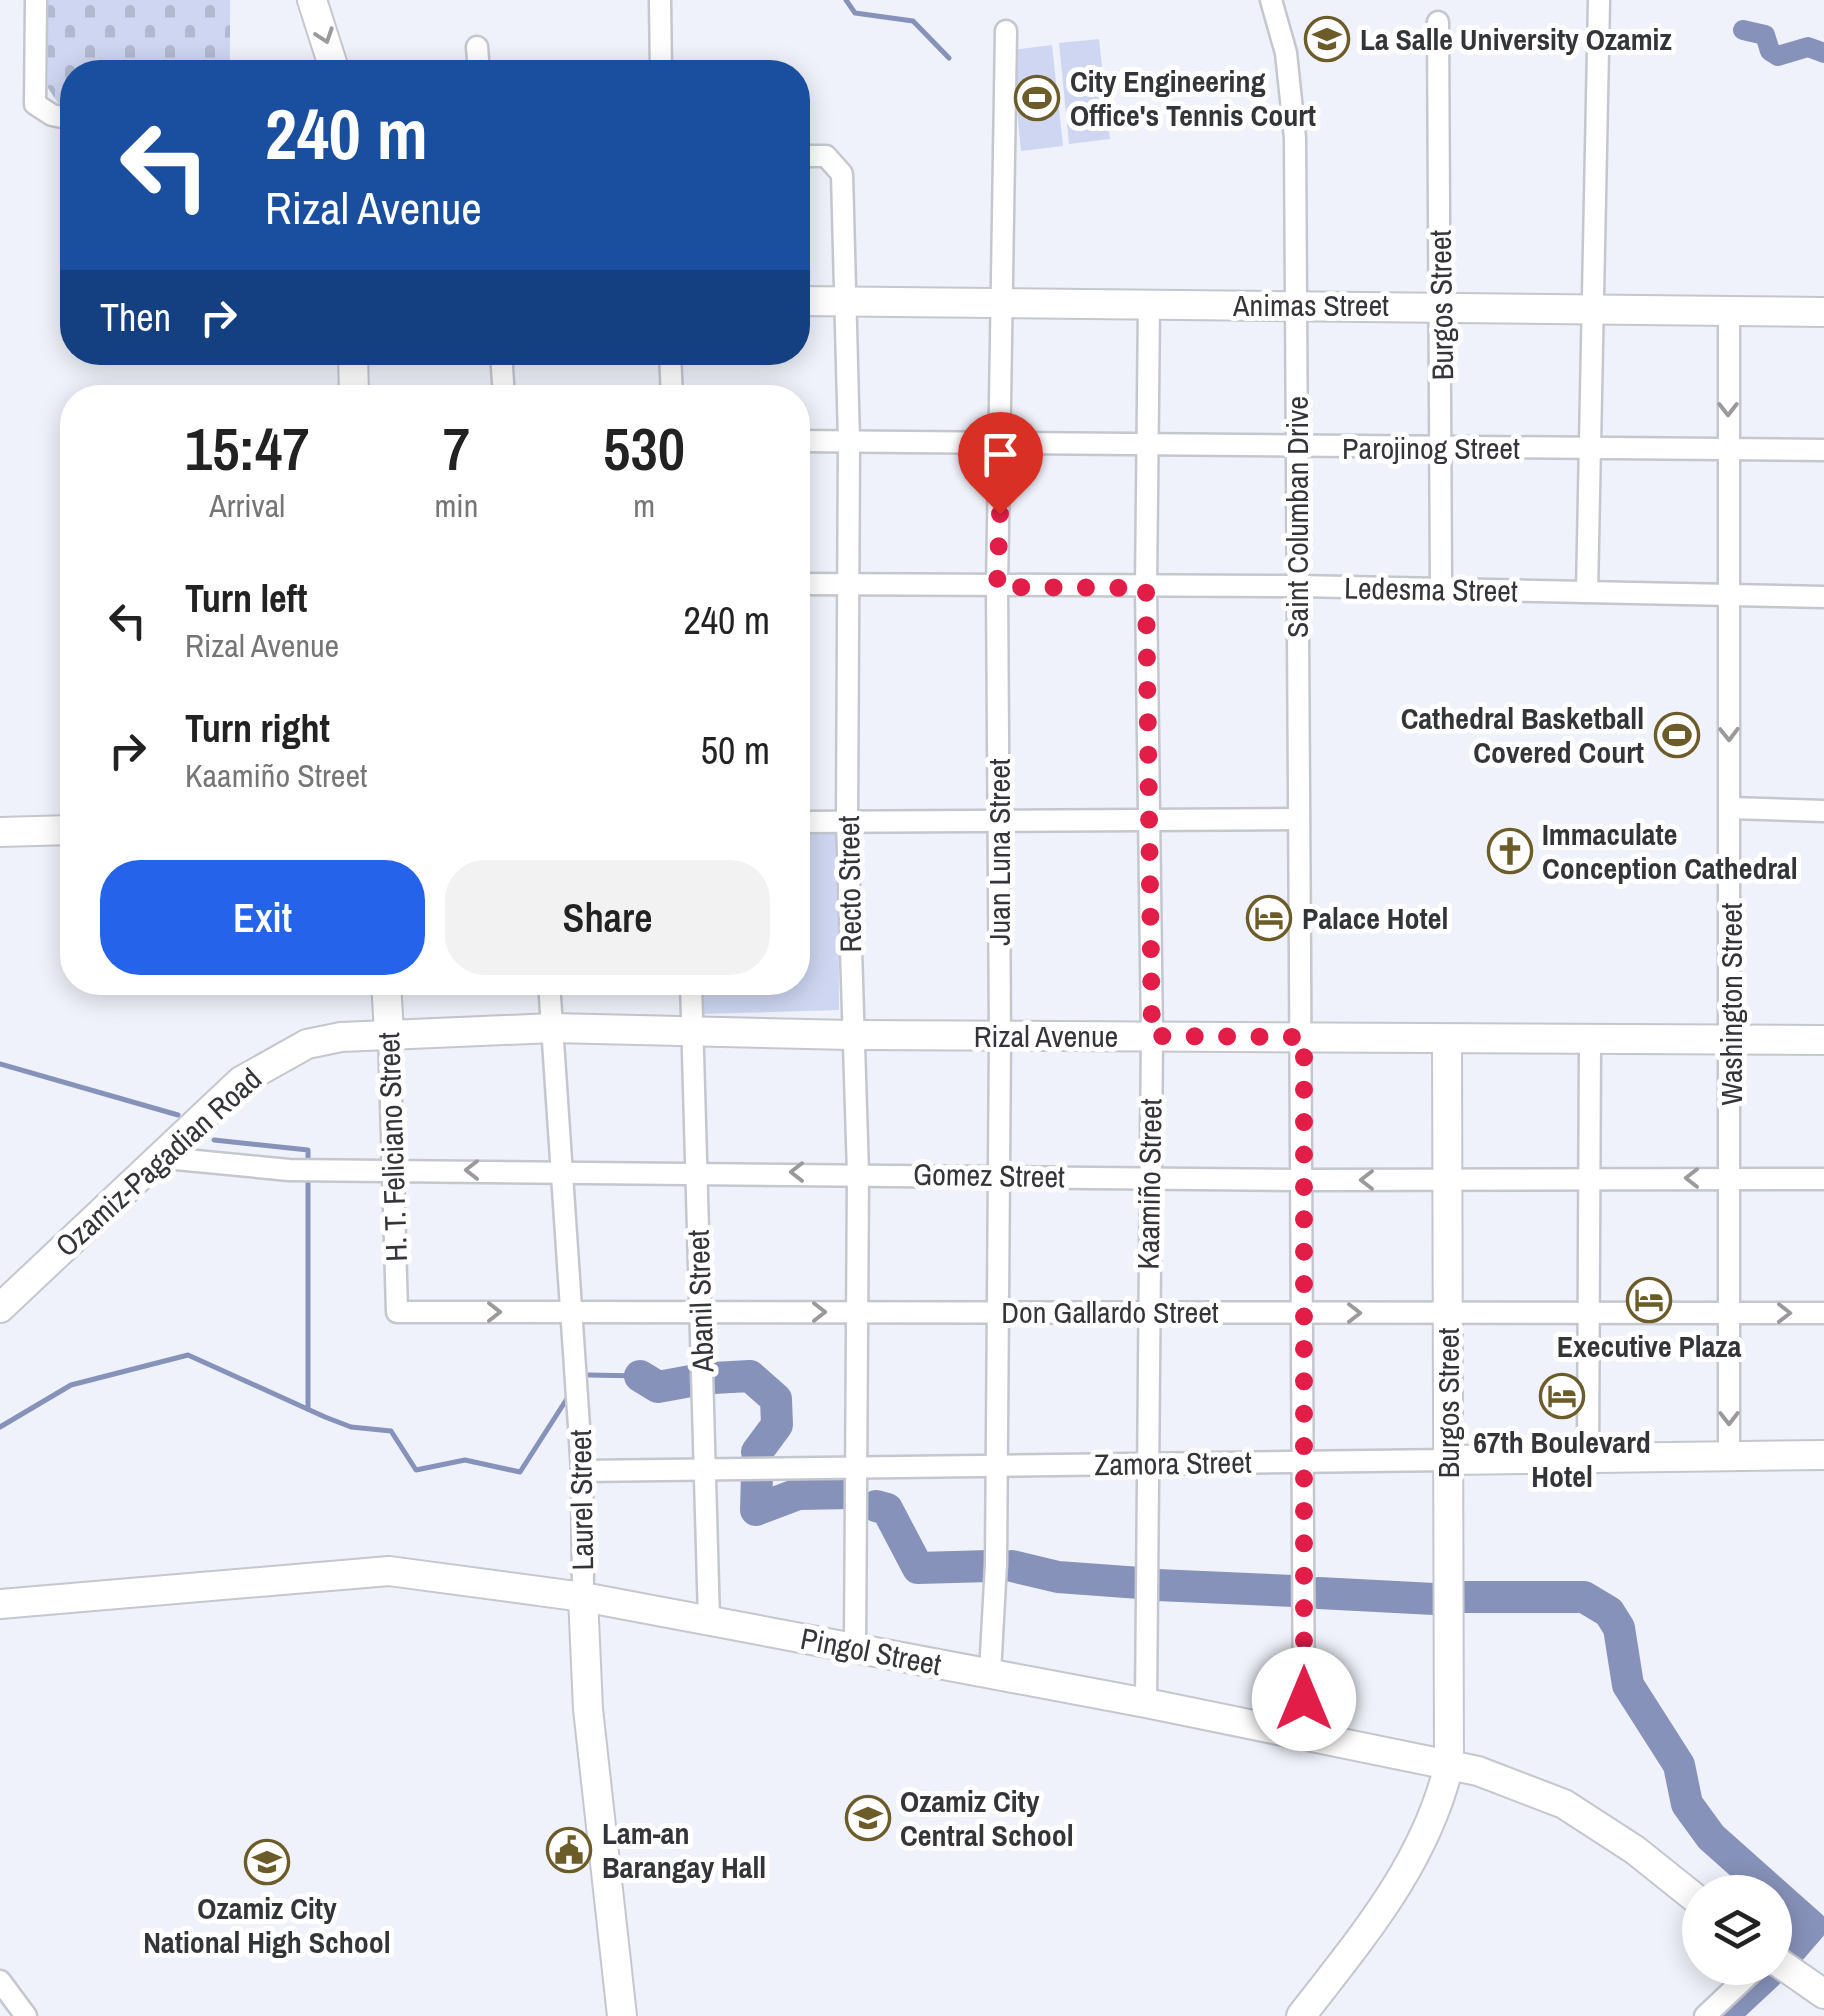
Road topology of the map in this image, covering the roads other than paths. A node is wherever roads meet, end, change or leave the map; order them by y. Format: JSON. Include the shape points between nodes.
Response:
{"nodes":[{"id":1,"x":36,"y":0,"type":"edge"},
{"id":2,"x":312,"y":0,"type":"edge"},
{"id":3,"x":660,"y":0,"type":"edge"},
{"id":4,"x":1271,"y":0,"type":"edge"},
{"id":5,"x":1598,"y":0,"type":"edge"},
{"id":6,"x":1438,"y":22,"type":"dead end"},
{"id":7,"x":1006,"y":31,"type":"dead end"},
{"id":8,"x":476,"y":47,"type":"dead end"},
{"id":9,"x":330,"y":60,"type":"edge"},
{"id":10,"x":478,"y":60,"type":"edge"},
{"id":11,"x":661,"y":60,"type":"edge"},
{"id":12,"x":60,"y":117,"type":"edge"},
{"id":13,"x":810,"y":156,"type":"edge"},
{"id":14,"x":810,"y":301,"type":"edge"},
{"id":15,"x":1000,"y":301,"type":"junction"},
{"id":16,"x":843,"y":302,"type":"junction"},
{"id":17,"x":1149,"y":304,"type":"junction"},
{"id":18,"x":1296,"y":305,"type":"junction"},
{"id":19,"x":1440,"y":305,"type":"junction"},
{"id":20,"x":1590,"y":308,"type":"junction"},
{"id":21,"x":1728,"y":312,"type":"junction"},
{"id":22,"x":1824,"y":312,"type":"edge"},
{"id":23,"x":810,"y":441,"type":"edge"},
{"id":24,"x":849,"y":441,"type":"junction"},
{"id":25,"x":1002,"y":442,"type":"junction"},
{"id":26,"x":1147,"y":446,"type":"junction"},
{"id":27,"x":1297,"y":448,"type":"junction"},
{"id":28,"x":1444,"y":448,"type":"junction"},
{"id":29,"x":1591,"y":449,"type":"junction"},
{"id":30,"x":1728,"y":450,"type":"junction"},
{"id":31,"x":1824,"y":450,"type":"edge"},
{"id":32,"x":810,"y":584,"type":"edge"},
{"id":33,"x":850,"y":585,"type":"junction"},
{"id":34,"x":1298,"y":586,"type":"junction"},
{"id":35,"x":997,"y":587,"type":"junction"},
{"id":36,"x":1146,"y":588,"type":"junction"},
{"id":37,"x":1441,"y":589,"type":"junction"},
{"id":38,"x":1587,"y":592,"type":"junction"},
{"id":39,"x":1727,"y":594,"type":"junction"},
{"id":40,"x":1824,"y":596,"type":"edge"},
{"id":41,"x":1730,"y":808,"type":"junction"},
{"id":42,"x":1824,"y":811,"type":"edge"},
{"id":43,"x":1298,"y":818,"type":"junction"},
{"id":44,"x":847,"y":821,"type":"junction"},
{"id":45,"x":810,"y":822,"type":"edge"},
{"id":46,"x":1000,"y":822,"type":"junction"},
{"id":47,"x":1149,"y":822,"type":"junction"},
{"id":48,"x":60,"y":830,"type":"edge"},
{"id":49,"x":0,"y":832,"type":"edge"},
{"id":50,"x":387,"y":995,"type":"edge"},
{"id":51,"x":550,"y":995,"type":"edge"},
{"id":52,"x":692,"y":995,"type":"edge"},
{"id":53,"x":553,"y":1028,"type":"junction"},
{"id":54,"x":693,"y":1031,"type":"junction"},
{"id":55,"x":389,"y":1032,"type":"junction"},
{"id":56,"x":851,"y":1035,"type":"junction"},
{"id":57,"x":1000,"y":1036,"type":"junction"},
{"id":58,"x":1152,"y":1036,"type":"junction"},
{"id":59,"x":1304,"y":1037,"type":"junction"},
{"id":60,"x":1447,"y":1040,"type":"junction"},
{"id":61,"x":1590,"y":1040,"type":"junction"},
{"id":62,"x":1731,"y":1040,"type":"junction"},
{"id":63,"x":1824,"y":1040,"type":"edge"},
{"id":64,"x":155,"y":1157,"type":"junction"},
{"id":65,"x":394,"y":1170,"type":"junction"},
{"id":66,"x":563,"y":1171,"type":"junction"},
{"id":67,"x":696,"y":1172,"type":"junction"},
{"id":68,"x":858,"y":1173,"type":"junction"},
{"id":69,"x":998,"y":1176,"type":"junction"},
{"id":70,"x":1149,"y":1177,"type":"junction"},
{"id":71,"x":1590,"y":1178,"type":"junction"},
{"id":72,"x":1730,"y":1178,"type":"junction"},
{"id":73,"x":1447,"y":1179,"type":"junction"},
{"id":74,"x":1824,"y":1179,"type":"edge"},
{"id":75,"x":1304,"y":1180,"type":"junction"},
{"id":76,"x":0,"y":1308,"type":"edge"},
{"id":77,"x":397,"y":1312,"type":"joint"},
{"id":78,"x":573,"y":1312,"type":"junction"},
{"id":79,"x":702,"y":1312,"type":"junction"},
{"id":80,"x":858,"y":1312,"type":"junction"},
{"id":81,"x":996,"y":1312,"type":"junction"},
{"id":82,"x":1146,"y":1312,"type":"junction"},
{"id":83,"x":1304,"y":1312,"type":"junction"},
{"id":84,"x":1448,"y":1313,"type":"junction"},
{"id":85,"x":1588,"y":1313,"type":"junction"},
{"id":86,"x":1730,"y":1313,"type":"junction"},
{"id":87,"x":1824,"y":1314,"type":"edge"},
{"id":88,"x":1824,"y":1455,"type":"edge"},
{"id":89,"x":1729,"y":1456,"type":"junction"},
{"id":90,"x":1588,"y":1458,"type":"junction"},
{"id":91,"x":1448,"y":1460,"type":"junction"},
{"id":92,"x":1304,"y":1462,"type":"junction"},
{"id":93,"x":1146,"y":1464,"type":"junction"},
{"id":94,"x":994,"y":1466,"type":"junction"},
{"id":95,"x":859,"y":1467,"type":"junction"},
{"id":96,"x":703,"y":1470,"type":"junction"},
{"id":97,"x":582,"y":1471,"type":"junction"},
{"id":98,"x":583,"y":1597,"type":"junction"},
{"id":99,"x":0,"y":1606,"type":"edge"},
{"id":100,"x":709,"y":1620,"type":"junction"},
{"id":101,"x":855,"y":1649,"type":"junction"},
{"id":102,"x":990,"y":1673,"type":"junction"},
{"id":103,"x":1146,"y":1703,"type":"junction"},
{"id":104,"x":1304,"y":1735,"type":"junction"},
{"id":105,"x":1449,"y":1765,"type":"junction"},
{"id":106,"x":1682,"y":1888,"type":"edge"},
{"id":107,"x":1792,"y":1972,"type":"edge"},
{"id":108,"x":0,"y":1980,"type":"edge"},
{"id":109,"x":1738,"y":1985,"type":"edge"},
{"id":110,"x":1824,"y":1994,"type":"edge"},
{"id":111,"x":26,"y":2016,"type":"edge"},
{"id":112,"x":622,"y":2016,"type":"edge"},
{"id":113,"x":1302,"y":2016,"type":"edge"},
{"id":114,"x":1705,"y":2016,"type":"edge"}],
"edges":[{"from":1,"to":12,"type":"street","via":[[35,104]]},
{"from":2,"to":9,"type":"street","one_way":true},
{"from":3,"to":11,"type":"street"},
{"from":4,"to":18,"type":"street","name":"Saint Columban Drive","via":[[1293,96]]},
{"from":5,"to":20,"type":"street"},
{"from":6,"to":19,"type":"street","name":"Burgos Street"},
{"from":7,"to":15,"type":"street","name":"Juan Luna Street"},
{"from":8,"to":10,"type":"street"},
{"from":13,"to":16,"type":"street","name":"Recto Street","via":[[826,156],[840,166]]},
{"from":14,"to":16,"type":"street","name":"Animas Street"},
{"from":15,"to":16,"type":"street","name":"Animas Street"},
{"from":15,"to":17,"type":"street","name":"Animas Street"},
{"from":15,"to":25,"type":"street","name":"Juan Luna Street"},
{"from":16,"to":24,"type":"street","name":"Recto Street"},
{"from":17,"to":18,"type":"street","name":"Animas Street"},
{"from":17,"to":26,"type":"street","name":"Kaamiño Street"},
{"from":18,"to":19,"type":"street","name":"Animas Street"},
{"from":18,"to":27,"type":"street","name":"Saint Columban Drive"},
{"from":19,"to":20,"type":"street","name":"Animas Street"},
{"from":19,"to":28,"type":"street","name":"Burgos Street"},
{"from":20,"to":21,"type":"street","name":"Animas Street"},
{"from":20,"to":29,"type":"street"},
{"from":21,"to":22,"type":"street","name":"Animas Street"},
{"from":21,"to":30,"type":"street","name":"Washington Street","one_way":true},
{"from":23,"to":24,"type":"street","name":"Parojinog Street"},
{"from":24,"to":25,"type":"street","name":"Parojinog Street"},
{"from":24,"to":33,"type":"street","name":"Recto Street"},
{"from":25,"to":26,"type":"street","name":"Parojinog Street"},
{"from":25,"to":35,"type":"street","name":"Juan Luna Street"},
{"from":26,"to":27,"type":"street","name":"Parojinog Street"},
{"from":26,"to":36,"type":"street","name":"Kaamiño Street"},
{"from":27,"to":28,"type":"street","name":"Parojinog Street"},
{"from":27,"to":34,"type":"street","name":"Saint Columban Drive"},
{"from":28,"to":29,"type":"street","name":"Parojinog Street"},
{"from":28,"to":37,"type":"street","name":"Burgos Street"},
{"from":29,"to":30,"type":"street","name":"Parojinog Street"},
{"from":29,"to":38,"type":"street"},
{"from":30,"to":31,"type":"street","name":"Parojinog Street"},
{"from":30,"to":39,"type":"street","name":"Washington Street"},
{"from":32,"to":33,"type":"street","name":"Ledesma Street"},
{"from":33,"to":35,"type":"street","name":"Ledesma Street"},
{"from":33,"to":44,"type":"street","name":"Recto Street"},
{"from":34,"to":36,"type":"street","name":"Ledesma Street"},
{"from":34,"to":37,"type":"street","name":"Ledesma Street"},
{"from":34,"to":43,"type":"street","name":"Saint Columban Drive"},
{"from":35,"to":36,"type":"street","name":"Ledesma Street"},
{"from":35,"to":46,"type":"street","name":"Juan Luna Street"},
{"from":36,"to":47,"type":"street","name":"Kaamiño Street"},
{"from":37,"to":38,"type":"street","name":"Ledesma Street"},
{"from":38,"to":39,"type":"street","name":"Ledesma Street"},
{"from":39,"to":40,"type":"street","name":"Ledesma Street"},
{"from":39,"to":41,"type":"street","name":"Washington Street","one_way":true},
{"from":41,"to":42,"type":"street"},
{"from":41,"to":62,"type":"street","name":"Washington Street"},
{"from":43,"to":47,"type":"street"},
{"from":43,"to":59,"type":"street","name":"Saint Columban Drive"},
{"from":44,"to":45,"type":"street"},
{"from":44,"to":46,"type":"street"},
{"from":44,"to":56,"type":"street","name":"Recto Street"},
{"from":46,"to":47,"type":"street"},
{"from":46,"to":57,"type":"street","name":"Juan Luna Street"},
{"from":47,"to":58,"type":"street","name":"Kaamiño Street"},
{"from":48,"to":49,"type":"street"},
{"from":50,"to":55,"type":"street","name":"H. T. Feliciano Street"},
{"from":51,"to":53,"type":"street","name":"Laurel Street"},
{"from":52,"to":54,"type":"street","name":"Abanil Street"},
{"from":53,"to":54,"type":"street","name":"Rizal Avenue"},
{"from":53,"to":55,"type":"street","name":"Rizal Avenue"},
{"from":53,"to":66,"type":"street","name":"Laurel Street"},
{"from":54,"to":56,"type":"street","name":"Rizal Avenue"},
{"from":54,"to":67,"type":"street","name":"Abanil Street"},
{"from":55,"to":64,"type":"street","name":"Ozamiz-Pagadian Road","via":[[307,1044],[272,1060]]},
{"from":55,"to":65,"type":"street","name":"H. T. Feliciano Street"},
{"from":56,"to":57,"type":"street","name":"Rizal Avenue"},
{"from":56,"to":68,"type":"street","name":"Recto Street"},
{"from":57,"to":58,"type":"street","name":"Rizal Avenue"},
{"from":57,"to":69,"type":"street","name":"Juan Luna Street"},
{"from":58,"to":59,"type":"street","name":"Rizal Avenue"},
{"from":58,"to":70,"type":"street","name":"Kaamiño Street"},
{"from":59,"to":60,"type":"street","name":"Rizal Avenue"},
{"from":59,"to":75,"type":"street","name":"Saint Columban Drive"},
{"from":60,"to":61,"type":"street","name":"Rizal Avenue"},
{"from":60,"to":73,"type":"street","name":"Burgos Street"},
{"from":61,"to":62,"type":"street","name":"Rizal Avenue"},
{"from":61,"to":71,"type":"street"},
{"from":62,"to":63,"type":"street","name":"Rizal Avenue"},
{"from":62,"to":72,"type":"street","name":"Washington Street"},
{"from":64,"to":65,"type":"street","name":"Gomez Street","via":[[253,1169]]},
{"from":64,"to":76,"type":"street","name":"Ozamiz-Pagadian Road"},
{"from":66,"to":65,"type":"street","name":"Gomez Street","one_way":true},
{"from":65,"to":77,"type":"street","name":"H. T. Feliciano Street"},
{"from":66,"to":67,"type":"street","name":"Gomez Street"},
{"from":66,"to":78,"type":"street","name":"Laurel Street"},
{"from":68,"to":67,"type":"street","name":"Gomez Street","one_way":true},
{"from":67,"to":79,"type":"street","name":"Abanil Street"},
{"from":68,"to":69,"type":"street","name":"Gomez Street"},
{"from":68,"to":80,"type":"street","name":"Recto Street"},
{"from":69,"to":70,"type":"street","name":"Gomez Street"},
{"from":69,"to":81,"type":"street","name":"Juan Luna Street"},
{"from":70,"to":75,"type":"street","name":"Gomez Street"},
{"from":70,"to":82,"type":"street","name":"Kaamiño Street"},
{"from":72,"to":71,"type":"street","name":"Gomez Street","one_way":true},
{"from":71,"to":73,"type":"street","name":"Gomez Street"},
{"from":71,"to":85,"type":"street"},
{"from":72,"to":74,"type":"street","name":"Gomez Street"},
{"from":72,"to":86,"type":"street","name":"Washington Street"},
{"from":73,"to":75,"type":"street","name":"Gomez Street","one_way":true},
{"from":73,"to":84,"type":"street","name":"Burgos Street"},
{"from":75,"to":83,"type":"street","name":"Saint Columban Drive"},
{"from":77,"to":78,"type":"street","name":"Don Gallardo Street","one_way":true},
{"from":78,"to":79,"type":"street","name":"Don Gallardo Street"},
{"from":78,"to":97,"type":"street","name":"Laurel Street"},
{"from":79,"to":80,"type":"street","name":"Don Gallardo Street","one_way":true},
{"from":79,"to":96,"type":"street","name":"Abanil Street"},
{"from":80,"to":81,"type":"street","name":"Don Gallardo Street"},
{"from":80,"to":95,"type":"street","name":"Recto Street"},
{"from":81,"to":82,"type":"street","name":"Don Gallardo Street"},
{"from":81,"to":94,"type":"street","name":"Juan Luna Street"},
{"from":82,"to":83,"type":"street","name":"Don Gallardo Street"},
{"from":82,"to":93,"type":"street","name":"Kaamiño Street"},
{"from":83,"to":84,"type":"street","name":"Don Gallardo Street","one_way":true},
{"from":83,"to":92,"type":"street","name":"Saint Columban Drive"},
{"from":84,"to":85,"type":"street","name":"Don Gallardo Street"},
{"from":84,"to":91,"type":"street","name":"Burgos Street"},
{"from":85,"to":86,"type":"street","name":"Don Gallardo Street"},
{"from":85,"to":90,"type":"street"},
{"from":86,"to":87,"type":"street","name":"Don Gallardo Street","one_way":true},
{"from":86,"to":89,"type":"street","name":"Washington Street","one_way":true},
{"from":88,"to":89,"type":"street","name":"Zamora Street"},
{"from":89,"to":90,"type":"street","name":"Zamora Street"},
{"from":90,"to":91,"type":"street","name":"Zamora Street"},
{"from":91,"to":92,"type":"street","name":"Zamora Street"},
{"from":91,"to":105,"type":"street","name":"Burgos Street"},
{"from":92,"to":93,"type":"street","name":"Zamora Street"},
{"from":92,"to":104,"type":"street","name":"Saint Columban Drive"},
{"from":93,"to":94,"type":"street","name":"Zamora Street"},
{"from":93,"to":103,"type":"street","name":"Kaamiño Street"},
{"from":94,"to":95,"type":"street","name":"Zamora Street"},
{"from":94,"to":102,"type":"street","name":"Juan Luna Street"},
{"from":95,"to":96,"type":"street","name":"Zamora Street"},
{"from":95,"to":101,"type":"street","name":"Recto Street"},
{"from":96,"to":97,"type":"street","name":"Zamora Street"},
{"from":96,"to":100,"type":"street","name":"Abanil Street"},
{"from":97,"to":98,"type":"street","name":"Laurel Street"},
{"from":98,"to":99,"type":"street","name":"Pingol Street","via":[[390,1571]]},
{"from":98,"to":100,"type":"street","name":"Pingol Street"},
{"from":98,"to":112,"type":"street","name":"Laurel Street","via":[[588,1709]]},
{"from":100,"to":101,"type":"street","name":"Pingol Street"},
{"from":101,"to":102,"type":"street","name":"Pingol Street"},
{"from":102,"to":103,"type":"street","name":"Pingol Street"},
{"from":103,"to":104,"type":"street","name":"Pingol Street"},
{"from":104,"to":105,"type":"street","name":"Pingol Street"},
{"from":105,"to":106,"type":"street","name":"Pingol Street","via":[[1506,1779],[1564,1804]]},
{"from":105,"to":113,"type":"street","name":"Burgos Street","via":[[1416,1857]]},
{"from":107,"to":110,"type":"street"},
{"from":108,"to":111,"type":"street"},
{"from":109,"to":114,"type":"street"}]}
